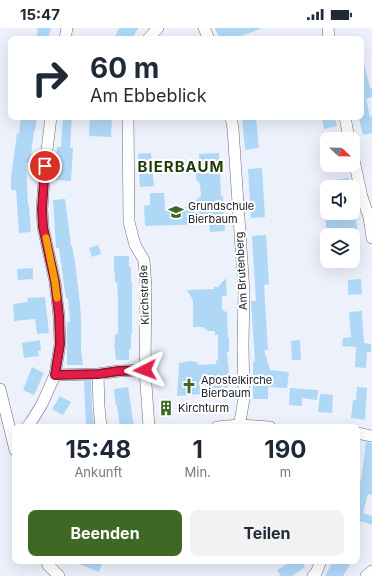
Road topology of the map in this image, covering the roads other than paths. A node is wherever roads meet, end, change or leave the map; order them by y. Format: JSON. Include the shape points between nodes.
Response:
{"nodes":[{"id":1,"x":158,"y":28,"type":"edge"},
{"id":2,"x":151,"y":36,"type":"edge"},
{"id":3,"x":51,"y":120,"type":"edge"},
{"id":4,"x":128,"y":120,"type":"edge"},
{"id":5,"x":232,"y":120,"type":"edge"},
{"id":6,"x":346,"y":120,"type":"edge"},
{"id":7,"x":348,"y":132,"type":"edge"},
{"id":8,"x":357,"y":172,"type":"edge"},
{"id":9,"x":370,"y":217,"type":"edge"},
{"id":10,"x":372,"y":238,"type":"edge"},
{"id":11,"x":145,"y":370,"type":"junction"},
{"id":12,"x":98,"y":374,"type":"junction"},
{"id":13,"x":55,"y":375,"type":"junction"},
{"id":14,"x":0,"y":389,"type":"edge"},
{"id":15,"x":4,"y":419,"type":"edge"},
{"id":16,"x":29,"y":424,"type":"edge"},
{"id":17,"x":101,"y":424,"type":"edge"},
{"id":18,"x":149,"y":424,"type":"edge"},
{"id":19,"x":239,"y":424,"type":"edge"},
{"id":20,"x":360,"y":434,"type":"edge"},
{"id":21,"x":372,"y":436,"type":"edge"},
{"id":22,"x":12,"y":438,"type":"edge"},
{"id":23,"x":48,"y":564,"type":"edge"},
{"id":24,"x":320,"y":564,"type":"edge"},
{"id":25,"x":372,"y":571,"type":"edge"},
{"id":26,"x":59,"y":576,"type":"edge"},
{"id":27,"x":313,"y":576,"type":"edge"},
{"id":28,"x":366,"y":576,"type":"edge"}],
"edges":[{"from":1,"to":2,"type":"street"},
{"from":3,"to":13,"type":"street","via":[[42,209],[59,316],[60,344]]},
{"from":4,"to":11,"type":"street","name":"Kirchstraße","via":[[129,222],[135,245],[144,260],[146,287]]},
{"from":5,"to":19,"type":"street","name":"Am Brutenberg","via":[[244,292],[244,399]]},
{"from":6,"to":7,"type":"street"},
{"from":8,"to":9,"type":"street"},
{"from":9,"to":10,"type":"street"},
{"from":11,"to":12,"type":"street"},
{"from":11,"to":18,"type":"street","name":"Kirchstraße"},
{"from":12,"to":13,"type":"street"},
{"from":12,"to":17,"type":"street"},
{"from":13,"to":16,"type":"street"},
{"from":14,"to":15,"type":"street"},
{"from":15,"to":22,"type":"street"},
{"from":20,"to":21,"type":"street"},
{"from":23,"to":26,"type":"street"},
{"from":24,"to":27,"type":"street"},
{"from":25,"to":28,"type":"street"}]}
